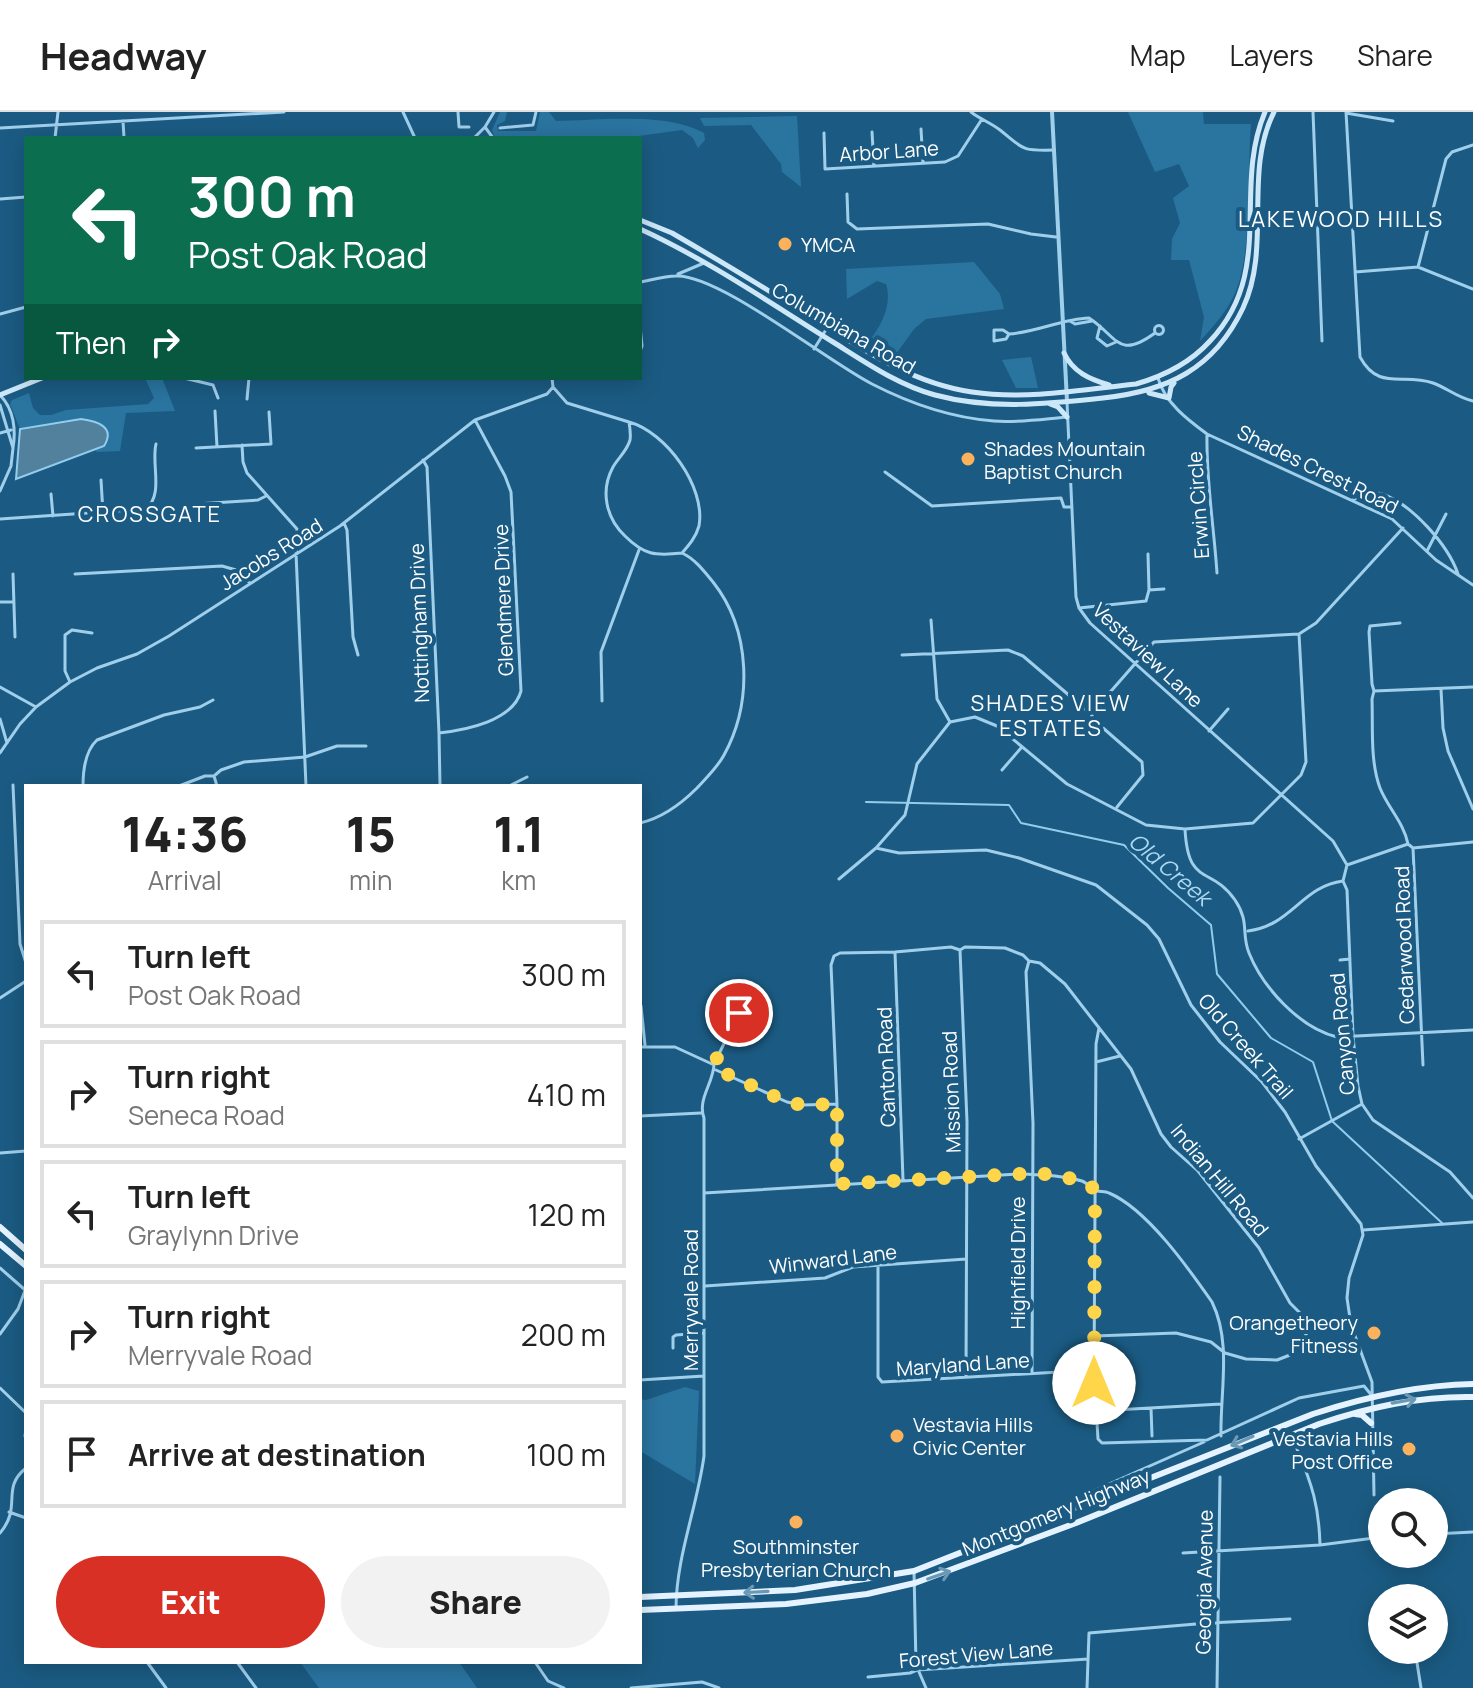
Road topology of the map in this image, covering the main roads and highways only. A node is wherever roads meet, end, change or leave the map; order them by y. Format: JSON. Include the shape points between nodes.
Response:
{"nodes":[{"id":1,"x":1265,"y":112,"type":"edge"},
{"id":2,"x":1274,"y":112,"type":"edge"},
{"id":3,"x":1256,"y":162,"type":"junction"},
{"id":4,"x":642,"y":221,"type":"edge"},
{"id":5,"x":642,"y":230,"type":"edge"},
{"id":6,"x":1064,"y":353,"type":"road end"},
{"id":7,"x":37,"y":380,"type":"edge"},
{"id":8,"x":1177,"y":380,"type":"junction"},
{"id":9,"x":939,"y":385,"type":"junction"},
{"id":10,"x":1114,"y":386,"type":"junction"},
{"id":11,"x":1144,"y":392,"type":"junction"},
{"id":12,"x":1017,"y":394,"type":"junction"},
{"id":13,"x":0,"y":395,"type":"edge"},
{"id":14,"x":936,"y":395,"type":"junction"},
{"id":15,"x":1046,"y":403,"type":"junction"},
{"id":16,"x":1017,"y":405,"type":"junction"},
{"id":17,"x":1067,"y":417,"type":"road end"},
{"id":18,"x":0,"y":1227,"type":"edge"},
{"id":19,"x":0,"y":1244,"type":"edge"},
{"id":20,"x":24,"y":1248,"type":"edge"},
{"id":21,"x":24,"y":1264,"type":"edge"},
{"id":22,"x":1473,"y":1384,"type":"edge"},
{"id":23,"x":1473,"y":1397,"type":"edge"},
{"id":24,"x":1347,"y":1414,"type":"junction"},
{"id":25,"x":1371,"y":1423,"type":"road end"},
{"id":26,"x":1065,"y":1513,"type":"junction"},
{"id":27,"x":1069,"y":1525,"type":"junction"},
{"id":28,"x":846,"y":1583,"type":"junction"},
{"id":29,"x":720,"y":1594,"type":"junction"},
{"id":30,"x":642,"y":1597,"type":"edge"},
{"id":31,"x":829,"y":1599,"type":"junction"},
{"id":32,"x":720,"y":1607,"type":"junction"},
{"id":33,"x":642,"y":1610,"type":"edge"}],
"edges":[{"from":1,"to":3,"type":"main road","name":"Columbiana Road"},
{"from":2,"to":3,"type":"main road","name":"Columbiana Road"},
{"from":3,"to":8,"type":"main road","name":"Columbiana Road","via":[[1255,261],[1244,307],[1209,355]]},
{"from":3,"to":10,"type":"main road","name":"Columbiana Road","via":[[1245,281],[1223,327],[1176,368],[1136,384]]},
{"from":4,"to":9,"type":"main road","name":"Columbiana Road","via":[[672,233],[901,371]]},
{"from":5,"to":14,"type":"main road","name":"Columbiana Road","via":[[897,380]]},
{"from":6,"to":10,"type":"main road","via":[[1079,372]]},
{"from":7,"to":13,"type":"main road"},
{"from":8,"to":11,"type":"main road","name":"Columbiana Road"},
{"from":8,"to":11,"type":"main road","via":[[1169,398]]},
{"from":9,"to":12,"type":"main road","name":"Columbiana Road"},
{"from":9,"to":14,"type":"main road"},
{"from":10,"to":12,"type":"main road","name":"Columbiana Road"},
{"from":11,"to":15,"type":"main road","name":"Columbiana Road"},
{"from":12,"to":16,"type":"main road"},
{"from":14,"to":16,"type":"main road","name":"Columbiana Road"},
{"from":15,"to":16,"type":"main road","name":"Columbiana Road"},
{"from":15,"to":17,"type":"main road"},
{"from":18,"to":20,"type":"main road"},
{"from":19,"to":21,"type":"main road"},
{"from":22,"to":26,"type":"main road","name":"Montgomery Highway","one_way":true,"via":[[1373,1397],[1289,1422]]},
{"from":24,"to":23,"type":"main road","name":"Montgomery Highway","one_way":true,"via":[[1417,1398]]},
{"from":24,"to":25,"type":"main road","via":[[1362,1415]]},
{"from":24,"to":27,"type":"main road","name":"Montgomery Highway"},
{"from":26,"to":27,"type":"main road"},
{"from":26,"to":28,"type":"main road","name":"Montgomery Highway","via":[[914,1571]]},
{"from":31,"to":27,"type":"main road","name":"Montgomery Highway","one_way":true,"via":[[915,1583]]},
{"from":28,"to":29,"type":"main road","name":"Montgomery Highway","one_way":true},
{"from":28,"to":31,"type":"main road","via":[[843,1592]]},
{"from":29,"to":30,"type":"main road","name":"Montgomery Highway"},
{"from":29,"to":32,"type":"main road"},
{"from":31,"to":32,"type":"main road","name":"Montgomery Highway"},
{"from":32,"to":33,"type":"main road","name":"Montgomery Highway"}]}
